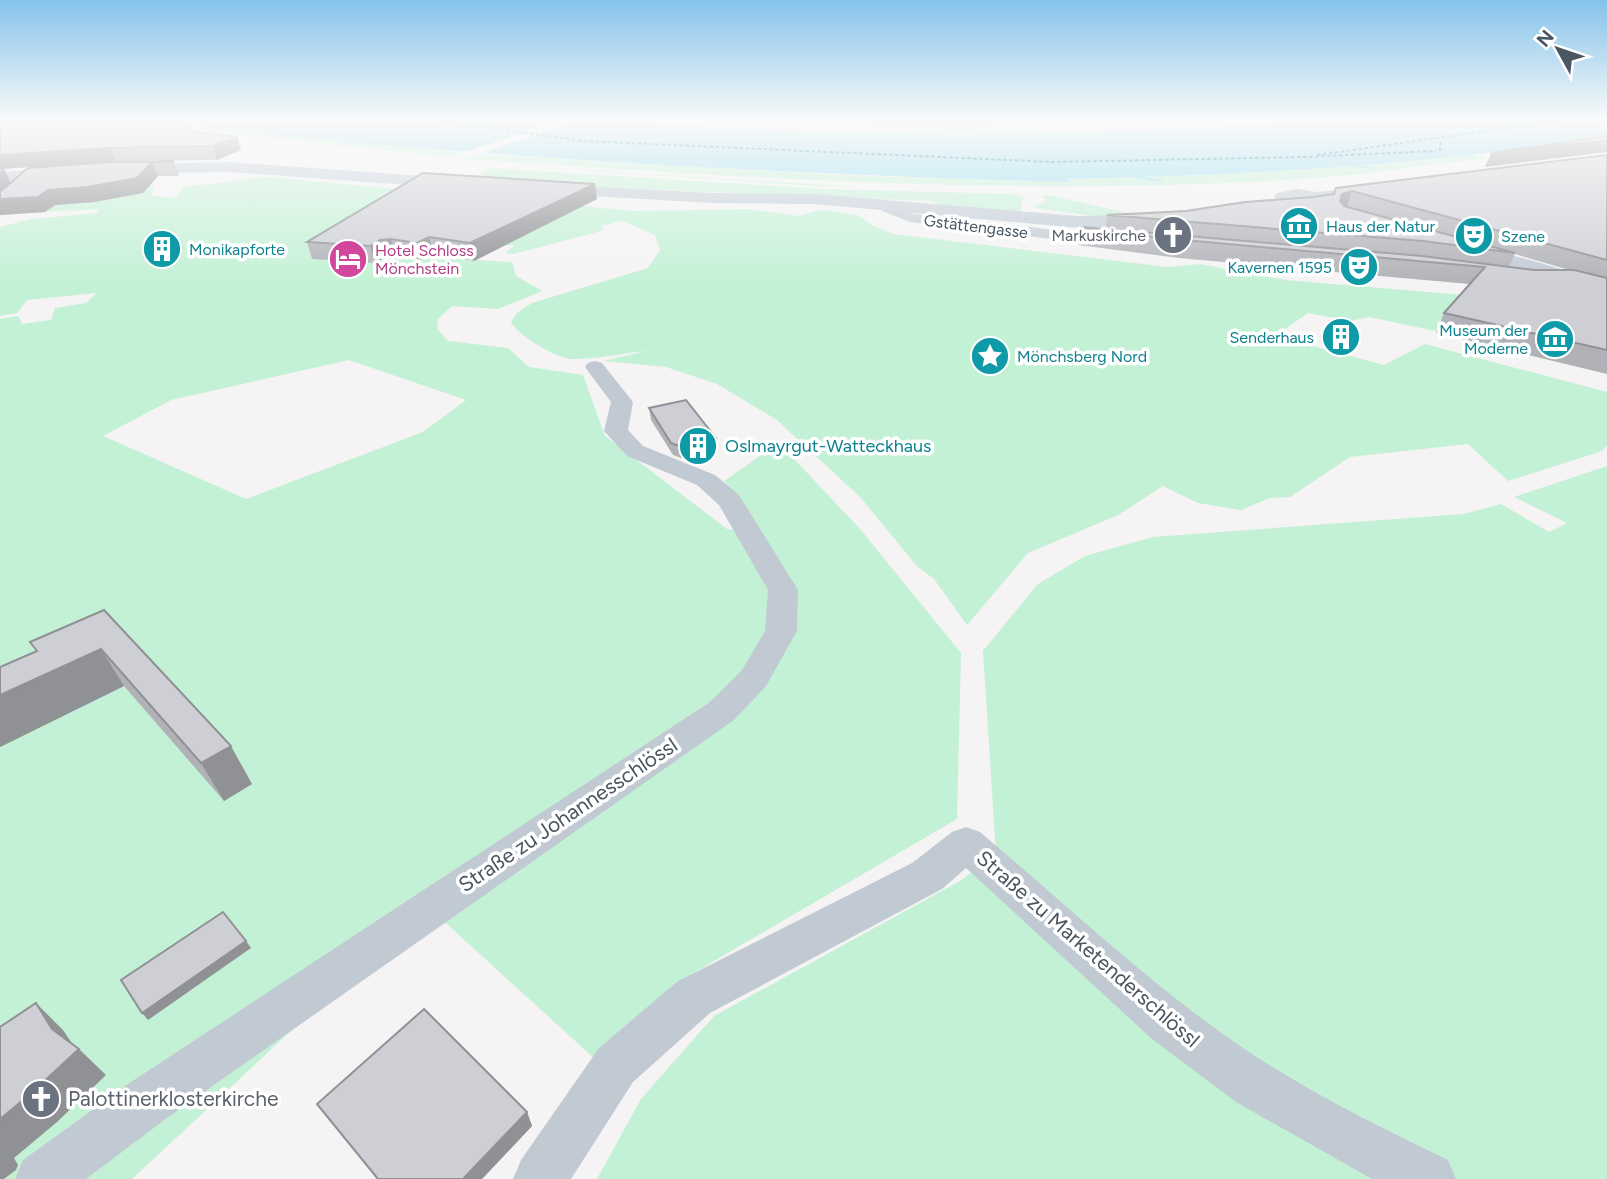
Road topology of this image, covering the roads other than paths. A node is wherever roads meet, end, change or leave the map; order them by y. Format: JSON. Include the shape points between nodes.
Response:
{"nodes":[{"id":1,"x":31,"y":176,"type":"joint"},
{"id":2,"x":360,"y":176,"type":"edge"},
{"id":3,"x":0,"y":177,"type":"edge"},
{"id":4,"x":476,"y":184,"type":"edge"},
{"id":5,"x":524,"y":188,"type":"edge"},
{"id":6,"x":1384,"y":189,"type":"edge"},
{"id":7,"x":12,"y":194,"type":"edge"},
{"id":8,"x":771,"y":200,"type":"junction"},
{"id":9,"x":826,"y":204,"type":"dead end"},
{"id":10,"x":1270,"y":205,"type":"edge"},
{"id":11,"x":862,"y":207,"type":"dead end"},
{"id":12,"x":887,"y":208,"type":"junction"},
{"id":13,"x":945,"y":212,"type":"junction"},
{"id":14,"x":1169,"y":219,"type":"edge"},
{"id":15,"x":1140,"y":244,"type":"edge"},
{"id":16,"x":1444,"y":244,"type":"edge"},
{"id":17,"x":1527,"y":265,"type":"junction"},
{"id":18,"x":1602,"y":266,"type":"edge"},
{"id":19,"x":1500,"y":267,"type":"junction"},
{"id":20,"x":1568,"y":280,"type":"junction"},
{"id":21,"x":1607,"y":290,"type":"edge"},
{"id":22,"x":595,"y":367,"type":"dead end"},
{"id":23,"x":42,"y":1179,"type":"edge"},
{"id":24,"x":540,"y":1179,"type":"edge"},
{"id":25,"x":1429,"y":1179,"type":"edge"}],
"edges":[{"from":1,"to":3,"type":"street"},
{"from":1,"to":7,"type":"street"},
{"from":2,"to":4,"type":"street"},
{"from":5,"to":8,"type":"street"},
{"from":6,"to":10,"type":"street","via":[[1316,197],[1322,203],[1308,205]]},
{"from":8,"to":9,"type":"street"},
{"from":8,"to":13,"type":"street","via":[[865,202]]},
{"from":11,"to":12,"type":"street"},
{"from":12,"to":13,"type":"street"},
{"from":12,"to":15,"type":"street","name":"Gstättengasse","via":[[910,218]]},
{"from":13,"to":14,"type":"street","via":[[1047,221]]},
{"from":16,"to":19,"type":"street"},
{"from":17,"to":18,"type":"street"},
{"from":17,"to":19,"type":"street"},
{"from":17,"to":20,"type":"street"},
{"from":19,"to":20,"type":"street","via":[[1548,283]]},
{"from":20,"to":21,"type":"street"},
{"from":22,"to":23,"type":"street","name":"Straße zu Johannesschlössl","via":[[622,402],[616,431],[635,451],[706,480],[730,501],[782,590],[780,631],[754,678],[722,711],[149,1100]]},
{"from":24,"to":25,"type":"street","name":"Straße zu Marketenderschlössl","via":[[616,1065],[694,997],[928,876],[966,844],[1200,1047],[1275,1098]]}]}
